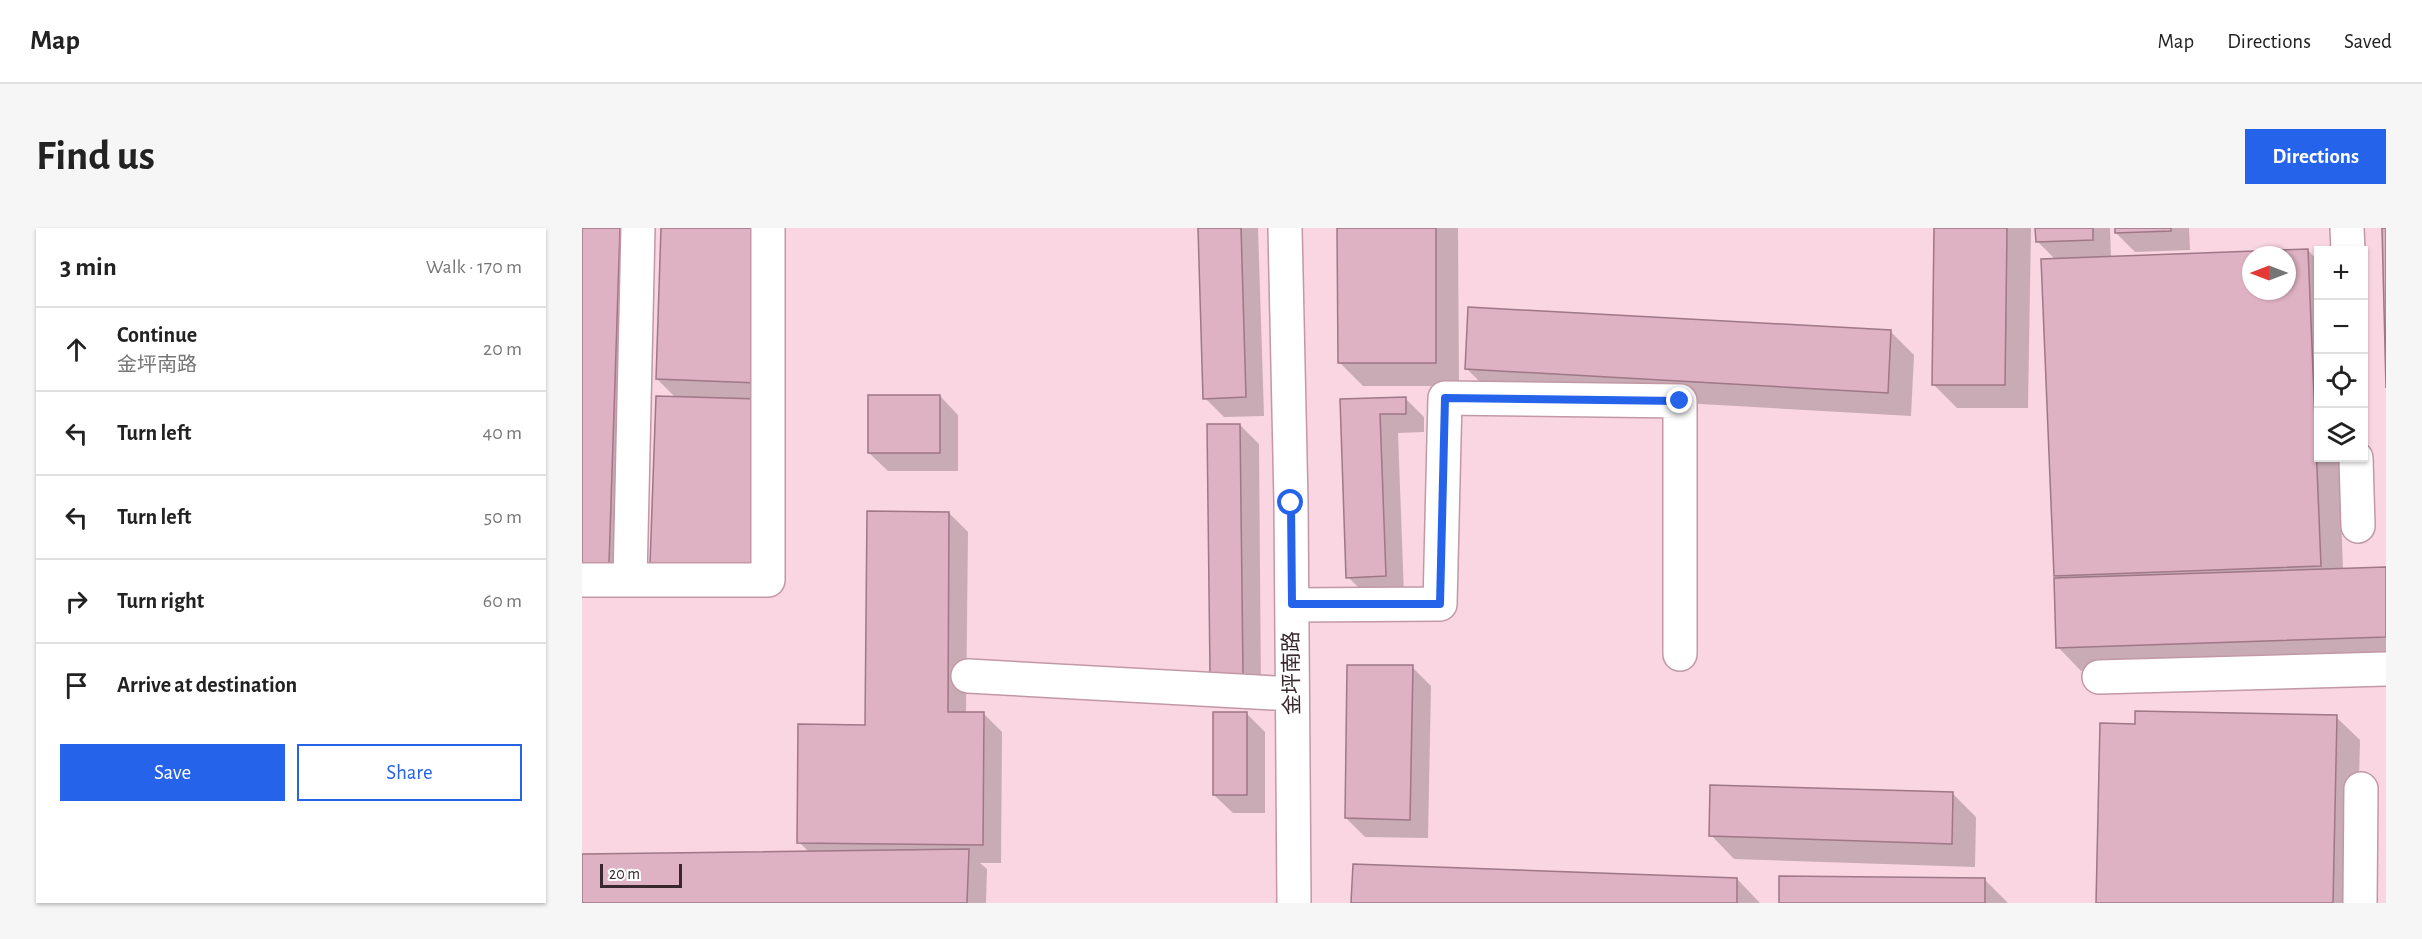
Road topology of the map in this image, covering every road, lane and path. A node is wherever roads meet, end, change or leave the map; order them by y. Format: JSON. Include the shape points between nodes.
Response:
{"nodes":[{"id":1,"x":638,"y":228,"type":"edge"},
{"id":2,"x":768,"y":228,"type":"edge"},
{"id":3,"x":1285,"y":228,"type":"edge"},
{"id":4,"x":2347,"y":228,"type":"edge"},
{"id":5,"x":2348,"y":246,"type":"edge"},
{"id":6,"x":2356,"y":462,"type":"edge"},
{"id":7,"x":2358,"y":526,"type":"dead end"},
{"id":8,"x":582,"y":580,"type":"edge"},
{"id":9,"x":630,"y":580,"type":"junction"},
{"id":10,"x":1292,"y":604,"type":"junction"},
{"id":11,"x":1680,"y":654,"type":"dead end"},
{"id":12,"x":2386,"y":669,"type":"edge"},
{"id":13,"x":968,"y":676,"type":"dead end"},
{"id":14,"x":2099,"y":677,"type":"dead end"},
{"id":15,"x":1292,"y":694,"type":"junction"},
{"id":16,"x":2361,"y":789,"type":"dead end"},
{"id":17,"x":1294,"y":903,"type":"edge"},
{"id":18,"x":2360,"y":903,"type":"edge"}],
"edges":[{"from":1,"to":9,"type":"street"},
{"from":2,"to":9,"type":"street","via":[[768,580]]},
{"from":3,"to":10,"type":"street","name":"金坪南路"},
{"from":4,"to":5,"type":"street"},
{"from":6,"to":7,"type":"street"},
{"from":8,"to":9,"type":"street"},
{"from":10,"to":11,"type":"street","via":[[1440,604],[1445,398],[1680,401]]},
{"from":10,"to":15,"type":"street","name":"金坪南路"},
{"from":12,"to":14,"type":"street"},
{"from":13,"to":15,"type":"street"},
{"from":15,"to":17,"type":"street","name":"金坪南路"},
{"from":16,"to":18,"type":"street"}]}
